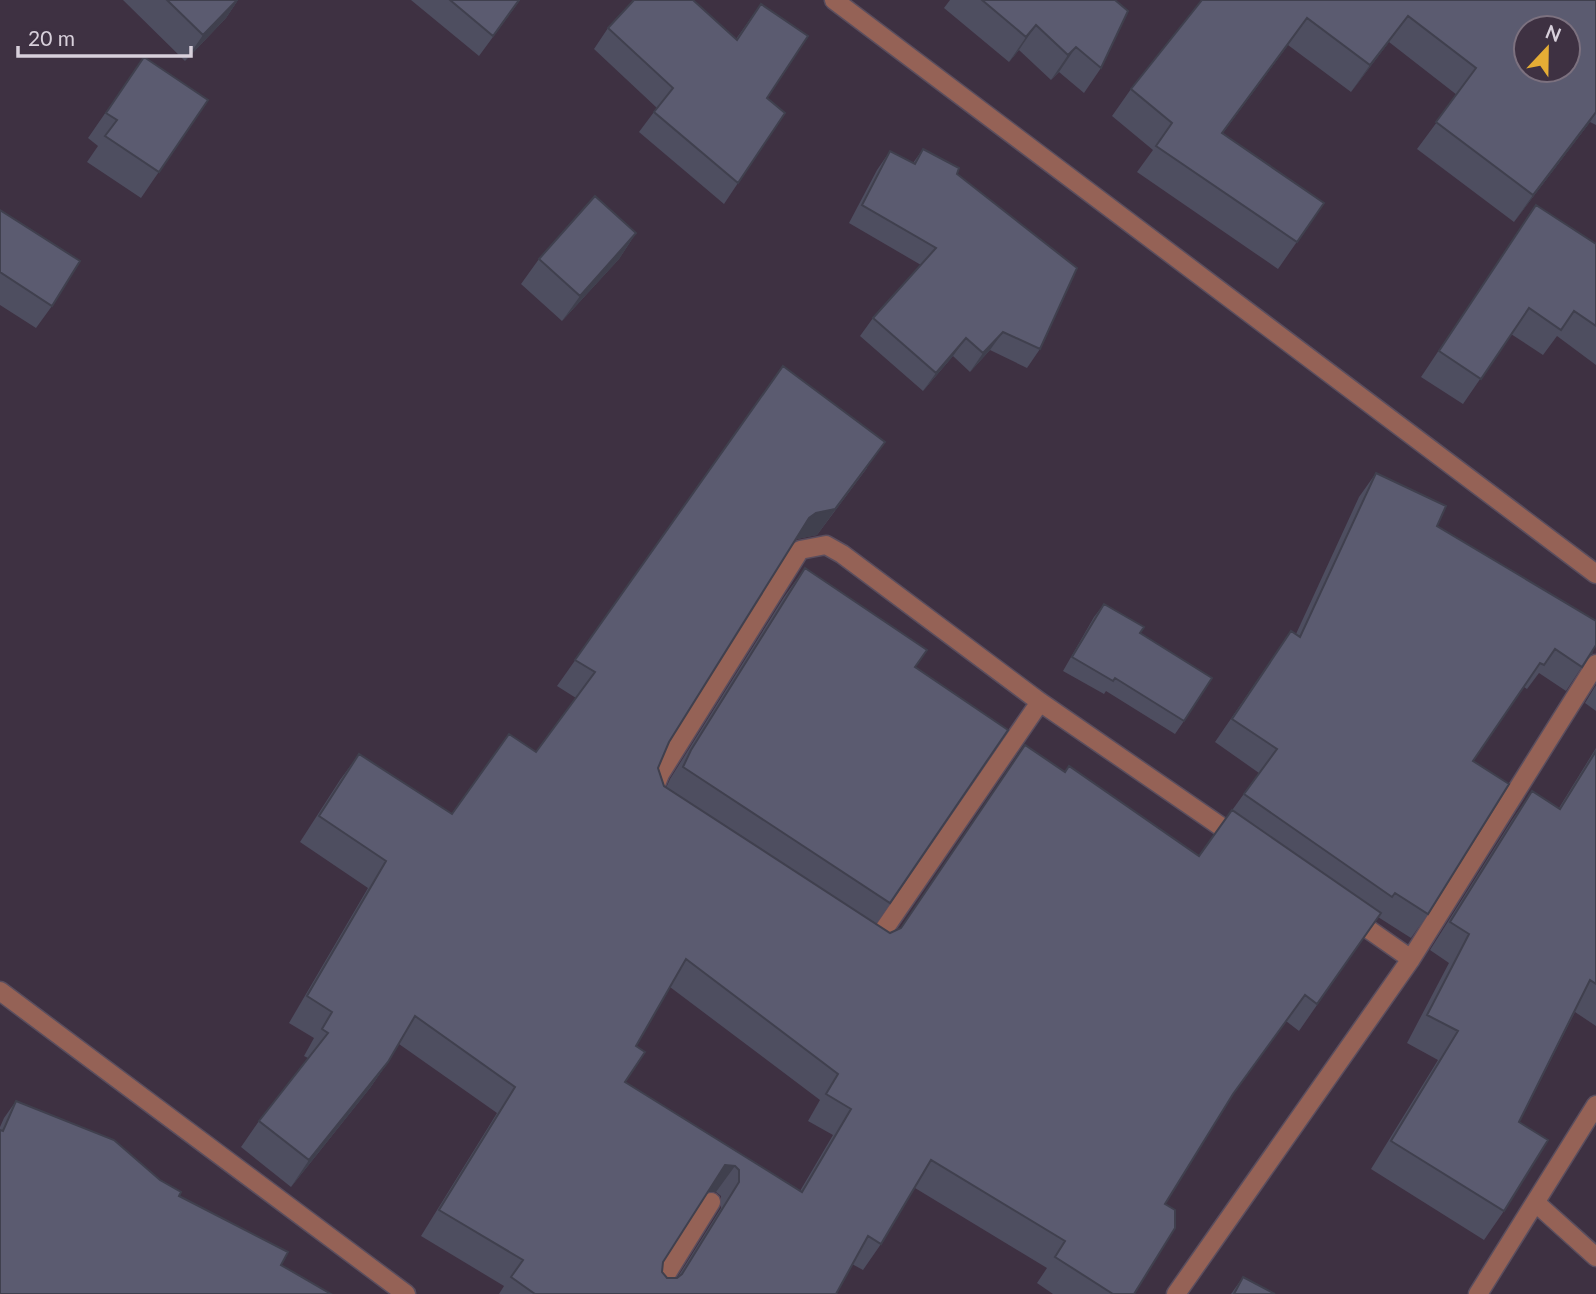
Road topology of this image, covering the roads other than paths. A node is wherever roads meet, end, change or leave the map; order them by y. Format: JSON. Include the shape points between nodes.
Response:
{"nodes":[{"id":1,"x":834,"y":0,"type":"edge"},
{"id":2,"x":1596,"y":574,"type":"edge"},
{"id":3,"x":1596,"y":664,"type":"edge"},
{"id":4,"x":1040,"y":702,"type":"junction"},
{"id":5,"x":664,"y":810,"type":"edge"},
{"id":6,"x":1254,"y":850,"type":"edge"},
{"id":7,"x":1332,"y":905,"type":"edge"},
{"id":8,"x":862,"y":940,"type":"edge"},
{"id":9,"x":1411,"y":959,"type":"junction"},
{"id":10,"x":0,"y":991,"type":"edge"},
{"id":11,"x":1596,"y":1105,"type":"edge"},
{"id":12,"x":711,"y":1202,"type":"edge"},
{"id":13,"x":1536,"y":1203,"type":"junction"},
{"id":14,"x":1596,"y":1257,"type":"edge"},
{"id":15,"x":406,"y":1294,"type":"edge"},
{"id":16,"x":654,"y":1294,"type":"edge"},
{"id":17,"x":1176,"y":1294,"type":"edge"},
{"id":18,"x":1478,"y":1294,"type":"edge"}],
"edges":[{"from":1,"to":2,"type":"street"},
{"from":3,"to":9,"type":"street"},
{"from":4,"to":5,"type":"street","via":[[842,554],[826,545],[810,547],[800,550],[660,774],[652,803]]},
{"from":4,"to":6,"type":"street"},
{"from":4,"to":8,"type":"street","via":[[873,948]]},
{"from":7,"to":9,"type":"street"},
{"from":9,"to":17,"type":"street"},
{"from":10,"to":15,"type":"street"},
{"from":11,"to":13,"type":"street"},
{"from":12,"to":16,"type":"street"},
{"from":13,"to":14,"type":"street"},
{"from":13,"to":18,"type":"street"}]}
